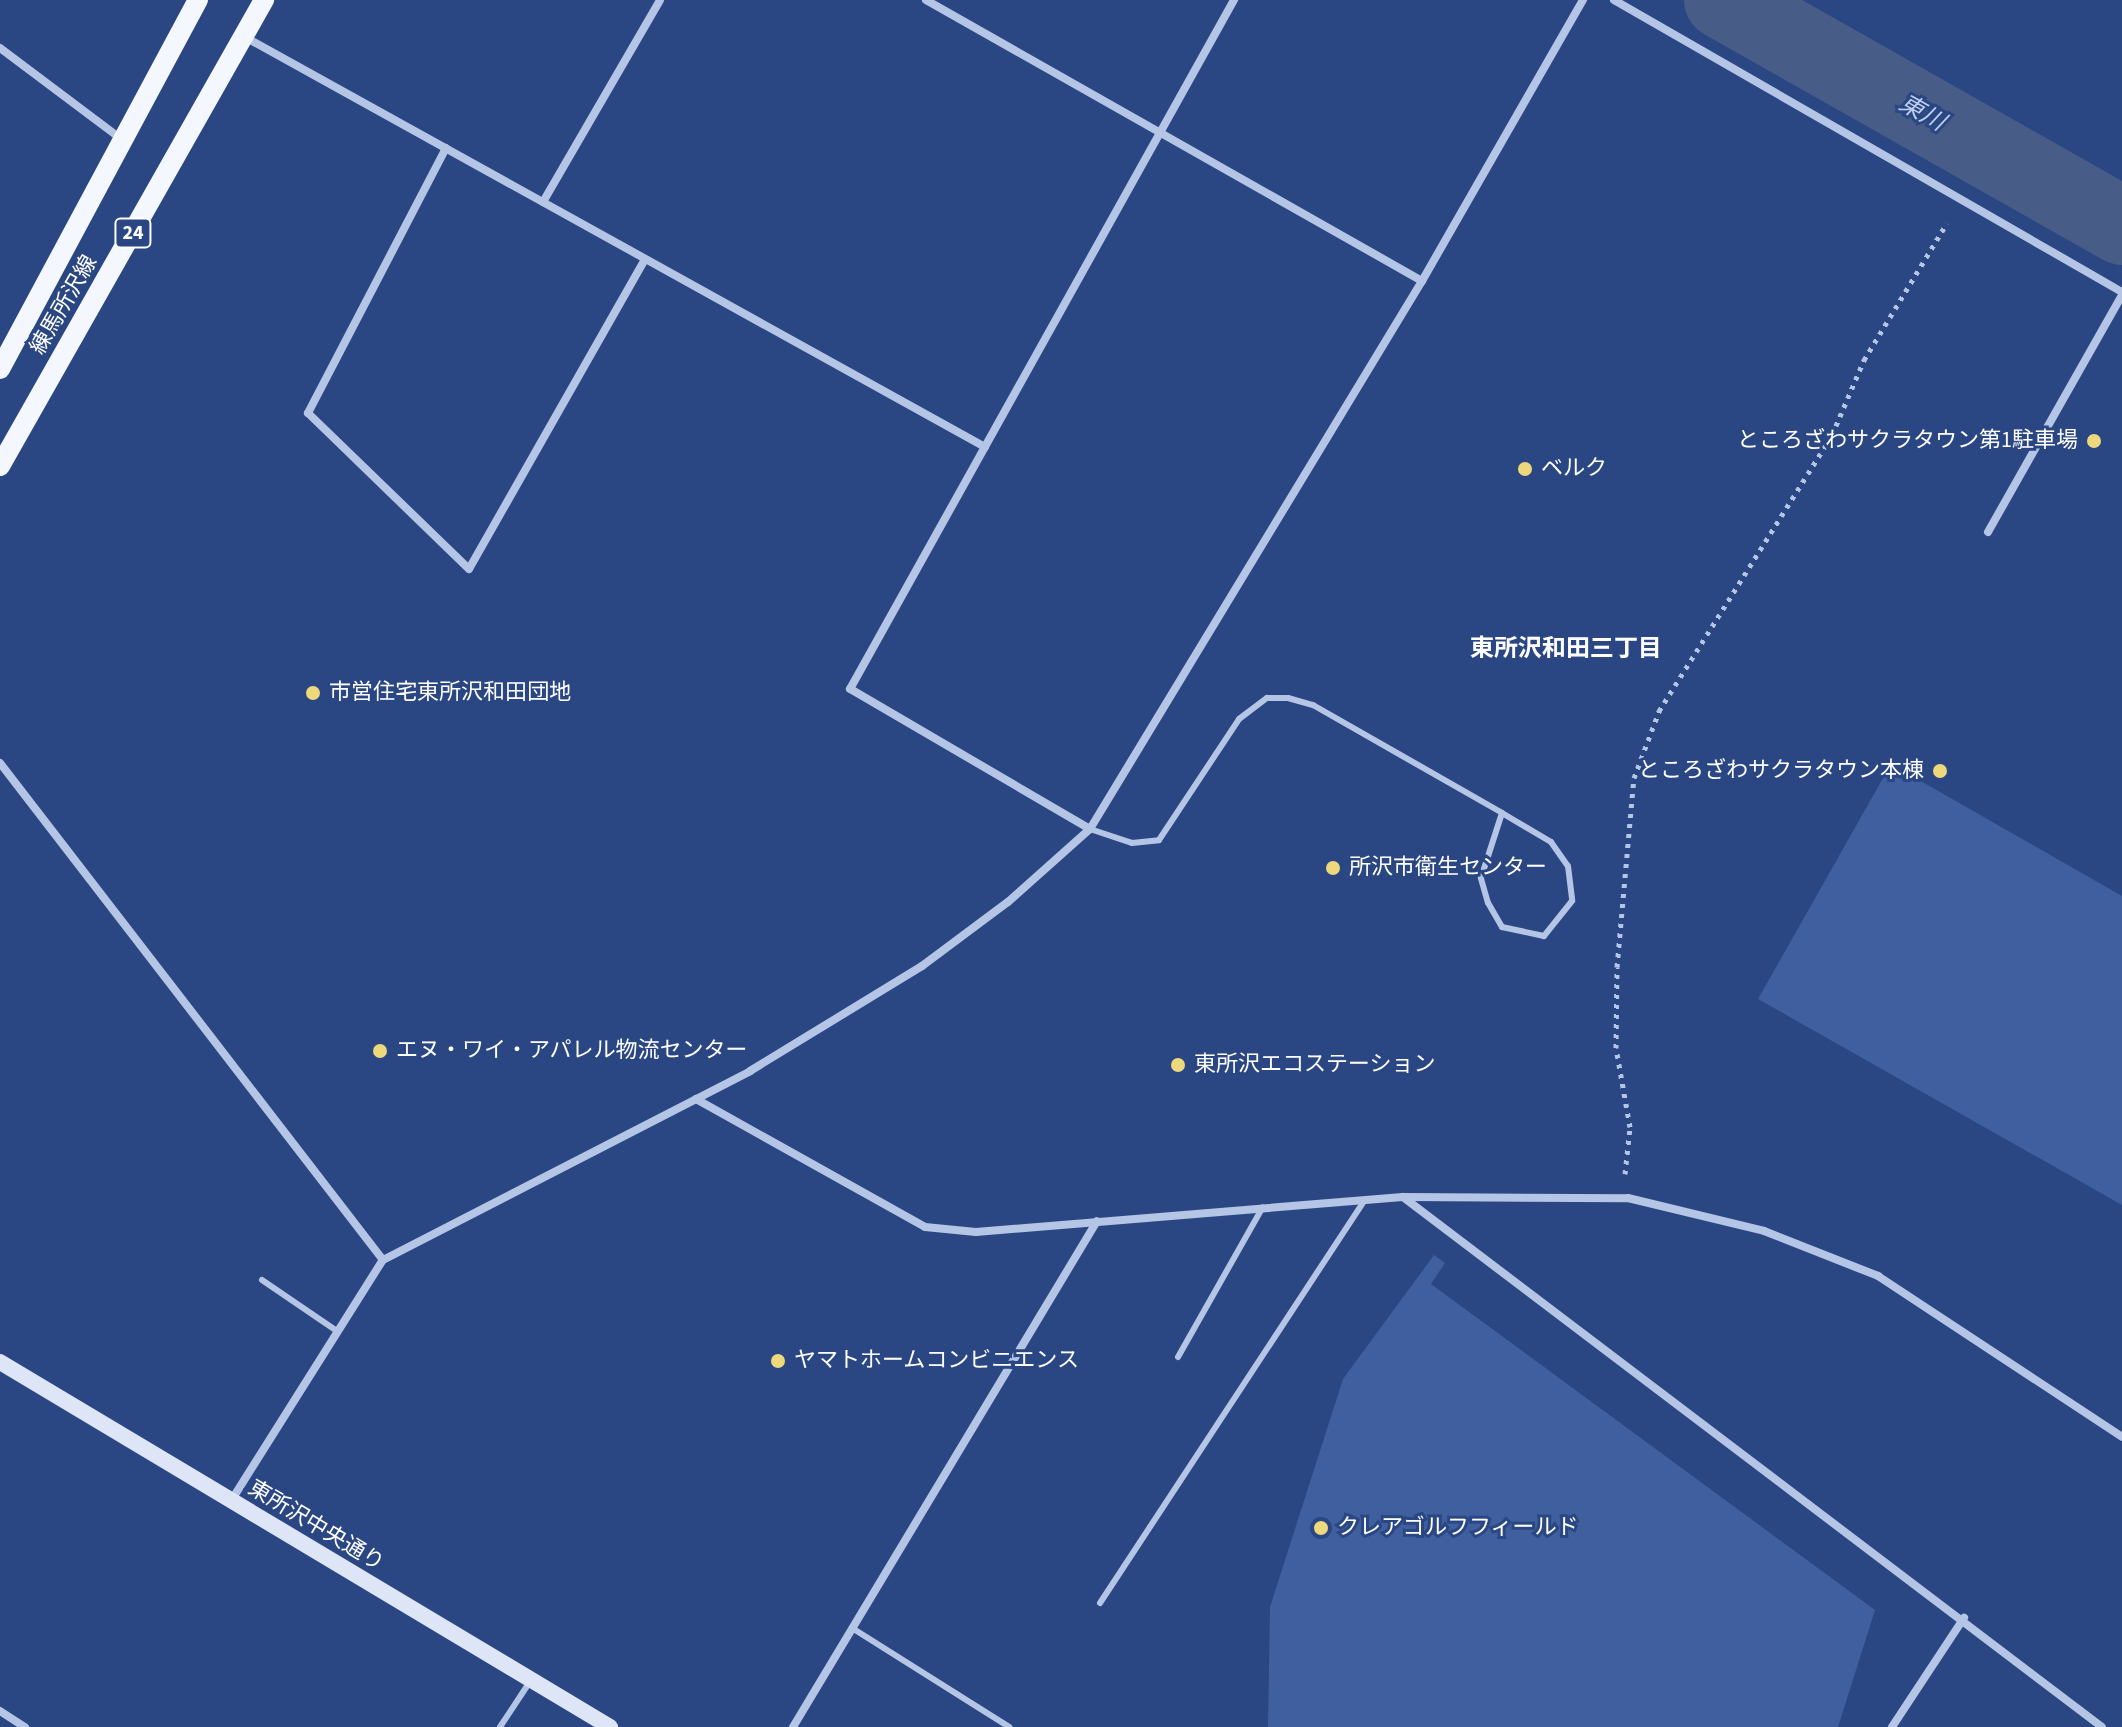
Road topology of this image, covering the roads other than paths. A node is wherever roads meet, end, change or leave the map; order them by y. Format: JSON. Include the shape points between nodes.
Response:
{"nodes":[{"id":1,"x":198,"y":0,"type":"edge"},
{"id":2,"x":264,"y":0,"type":"edge"},
{"id":3,"x":660,"y":0,"type":"edge"},
{"id":4,"x":926,"y":0,"type":"edge"},
{"id":5,"x":1234,"y":0,"type":"edge"},
{"id":6,"x":1583,"y":0,"type":"edge"},
{"id":7,"x":1614,"y":0,"type":"edge"},
{"id":8,"x":244,"y":37,"type":"junction"},
{"id":9,"x":0,"y":48,"type":"edge"},
{"id":10,"x":1160,"y":133,"type":"junction"},
{"id":11,"x":121,"y":139,"type":"junction"},
{"id":12,"x":446,"y":148,"type":"junction"},
{"id":13,"x":543,"y":202,"type":"junction"},
{"id":14,"x":645,"y":259,"type":"junction"},
{"id":15,"x":1422,"y":281,"type":"junction"},
{"id":16,"x":2122,"y":294,"type":"edge"},
{"id":17,"x":2,"y":362,"type":"edge"},
{"id":18,"x":985,"y":447,"type":"junction"},
{"id":19,"x":0,"y":466,"type":"edge"},
{"id":20,"x":1988,"y":532,"type":"dead end"},
{"id":21,"x":0,"y":763,"type":"edge"},
{"id":22,"x":1502,"y":813,"type":"junction"},
{"id":23,"x":1090,"y":829,"type":"junction"},
{"id":24,"x":696,"y":1099,"type":"junction"},
{"id":25,"x":1403,"y":1197,"type":"junction"},
{"id":26,"x":1365,"y":1199,"type":"junction"},
{"id":27,"x":1263,"y":1207,"type":"junction"},
{"id":28,"x":1097,"y":1221,"type":"junction"},
{"id":29,"x":383,"y":1260,"type":"junction"},
{"id":30,"x":262,"y":1280,"type":"dead end"},
{"id":31,"x":337,"y":1331,"type":"junction"},
{"id":32,"x":1178,"y":1357,"type":"dead end"},
{"id":33,"x":0,"y":1362,"type":"edge"},
{"id":34,"x":2122,"y":1437,"type":"edge"},
{"id":35,"x":231,"y":1501,"type":"junction"},
{"id":36,"x":1100,"y":1603,"type":"dead end"},
{"id":37,"x":1964,"y":1618,"type":"junction"},
{"id":38,"x":852,"y":1628,"type":"junction"},
{"id":39,"x":531,"y":1680,"type":"junction"},
{"id":40,"x":0,"y":1711,"type":"edge"},
{"id":41,"x":25,"y":1727,"type":"edge"},
{"id":42,"x":500,"y":1727,"type":"edge"},
{"id":43,"x":610,"y":1727,"type":"edge"},
{"id":44,"x":793,"y":1727,"type":"edge"},
{"id":45,"x":1009,"y":1727,"type":"edge"},
{"id":46,"x":1892,"y":1727,"type":"edge"},
{"id":47,"x":2102,"y":1727,"type":"edge"}],
"edges":[{"from":1,"to":11,"type":"main road","name":"練馬所沢線","number":"24"},
{"from":2,"to":8,"type":"main road","name":"練馬所沢線","number":"24"},
{"from":3,"to":13,"type":"street"},
{"from":4,"to":10,"type":"street"},
{"from":5,"to":10,"type":"street"},
{"from":6,"to":15,"type":"street"},
{"from":7,"to":16,"type":"street"},
{"from":8,"to":12,"type":"street"},
{"from":8,"to":19,"type":"main road","name":"練馬所沢線","number":"24"},
{"from":9,"to":11,"type":"street"},
{"from":10,"to":15,"type":"street"},
{"from":10,"to":18,"type":"street"},
{"from":11,"to":17,"type":"main road","name":"練馬所沢線","number":"24"},
{"from":12,"to":13,"type":"street"},
{"from":12,"to":14,"type":"street","via":[[308,413],[469,569]]},
{"from":13,"to":14,"type":"street"},
{"from":14,"to":18,"type":"street"},
{"from":15,"to":23,"type":"street"},
{"from":16,"to":20,"type":"street"},
{"from":18,"to":23,"type":"street","via":[[850,689]]},
{"from":21,"to":29,"type":"street"},
{"from":22,"to":22,"type":"lane","via":[[1551,842],[1568,866],[1572,901],[1544,936],[1502,927],[1488,903],[1481,878]]},
{"from":22,"to":23,"type":"lane","via":[[1313,705],[1267,698],[1239,719],[1159,840],[1132,843]]},
{"from":23,"to":24,"type":"street","via":[[1008,902],[922,966]]},
{"from":24,"to":28,"type":"street","via":[[925,1227],[976,1232]]},
{"from":24,"to":29,"type":"street"},
{"from":25,"to":26,"type":"street"},
{"from":25,"to":34,"type":"street","via":[[1617,1198],[1764,1231],[1878,1276]]},
{"from":25,"to":37,"type":"street"},
{"from":26,"to":27,"type":"street"},
{"from":26,"to":36,"type":"lane"},
{"from":27,"to":28,"type":"street"},
{"from":27,"to":32,"type":"lane"},
{"from":28,"to":38,"type":"street"},
{"from":29,"to":31,"type":"street"},
{"from":30,"to":31,"type":"lane"},
{"from":31,"to":35,"type":"street"},
{"from":33,"to":35,"type":"street","name":"東所沢中央通り"},
{"from":35,"to":39,"type":"street","name":"東所沢中央通り"},
{"from":37,"to":46,"type":"street"},
{"from":37,"to":47,"type":"street"},
{"from":38,"to":44,"type":"street"},
{"from":38,"to":45,"type":"lane"},
{"from":39,"to":42,"type":"lane"},
{"from":39,"to":43,"type":"street","name":"東所沢中央通り"},
{"from":40,"to":41,"type":"street"}]}
